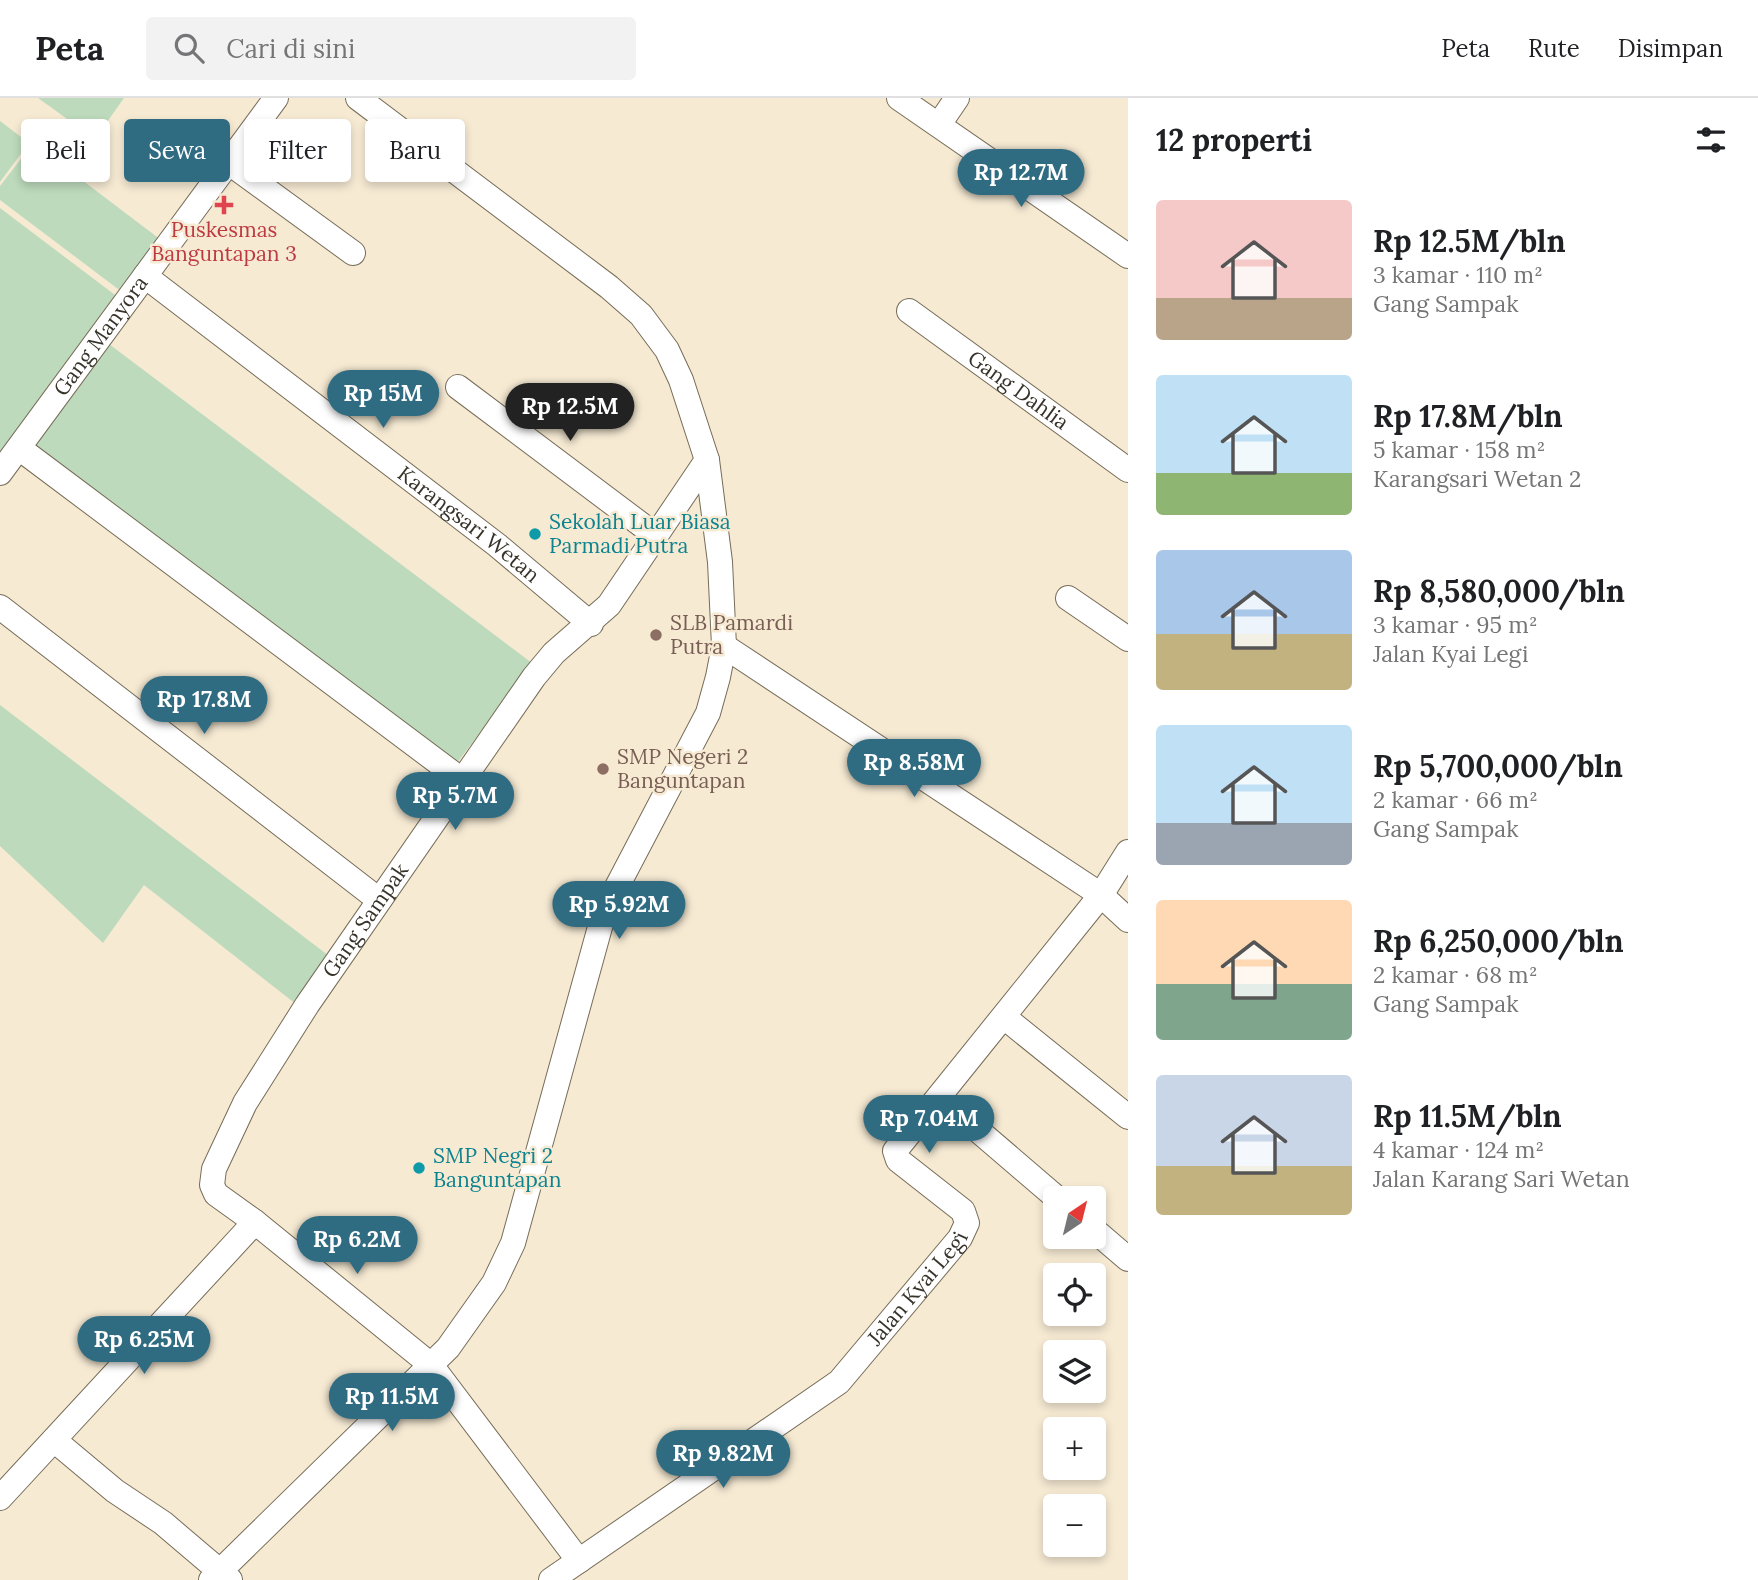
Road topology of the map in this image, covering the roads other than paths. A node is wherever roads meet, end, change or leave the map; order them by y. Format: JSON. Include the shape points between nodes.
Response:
{"nodes":[{"id":1,"x":276,"y":98,"type":"edge"},
{"id":2,"x":358,"y":98,"type":"edge"},
{"id":3,"x":957,"y":98,"type":"edge"},
{"id":4,"x":911,"y":101,"type":"edge"},
{"id":5,"x":940,"y":123,"type":"junction"},
{"id":6,"x":230,"y":159,"type":"edge"},
{"id":7,"x":230,"y":163,"type":"edge"},
{"id":8,"x":213,"y":182,"type":"edge"},
{"id":9,"x":353,"y":253,"type":"dead end"},
{"id":10,"x":1128,"y":256,"type":"edge"},
{"id":11,"x":145,"y":276,"type":"junction"},
{"id":12,"x":909,"y":311,"type":"dead end"},
{"id":13,"x":458,"y":387,"type":"dead end"},
{"id":14,"x":19,"y":448,"type":"junction"},
{"id":15,"x":707,"y":460,"type":"junction"},
{"id":16,"x":1128,"y":470,"type":"edge"},
{"id":17,"x":0,"y":473,"type":"edge"},
{"id":18,"x":655,"y":535,"type":"junction"},
{"id":19,"x":1068,"y":598,"type":"dead end"},
{"id":20,"x":0,"y":607,"type":"edge"},
{"id":21,"x":591,"y":624,"type":"junction"},
{"id":22,"x":1128,"y":639,"type":"edge"},
{"id":23,"x":724,"y":646,"type":"junction"},
{"id":24,"x":463,"y":781,"type":"junction"},
{"id":25,"x":1128,"y":852,"type":"edge"},
{"id":26,"x":1101,"y":895,"type":"junction"},
{"id":27,"x":379,"y":900,"type":"junction"},
{"id":28,"x":1128,"y":920,"type":"edge"},
{"id":29,"x":1004,"y":1017,"type":"junction"},
{"id":30,"x":939,"y":1097,"type":"junction"},
{"id":31,"x":1128,"y":1117,"type":"edge"},
{"id":32,"x":1043,"y":1186,"type":"edge"},
{"id":33,"x":255,"y":1222,"type":"junction"},
{"id":34,"x":1106,"y":1240,"type":"edge"},
{"id":35,"x":1128,"y":1259,"type":"edge"},
{"id":36,"x":431,"y":1365,"type":"junction"},
{"id":37,"x":54,"y":1440,"type":"junction"},
{"id":38,"x":0,"y":1498,"type":"edge"},
{"id":39,"x":579,"y":1562,"type":"junction"},
{"id":40,"x":220,"y":1577,"type":"edge"},
{"id":41,"x":551,"y":1580,"type":"edge"}],
"edges":[{"from":1,"to":6,"type":"street","name":"Gang Manyora"},
{"from":2,"to":15,"type":"street","via":[[641,315],[667,350],[681,380]]},
{"from":3,"to":5,"type":"street"},
{"from":4,"to":5,"type":"street"},
{"from":5,"to":10,"type":"street"},
{"from":7,"to":9,"type":"street"},
{"from":8,"to":11,"type":"street","name":"Gang Manyora"},
{"from":11,"to":14,"type":"street","name":"Gang Manyora"},
{"from":11,"to":21,"type":"street","name":"Karangsari Wetan","via":[[497,545]]},
{"from":12,"to":16,"type":"street","name":"Gang Dahlia"},
{"from":13,"to":18,"type":"street"},
{"from":14,"to":17,"type":"street","name":"Gang Manyora"},
{"from":14,"to":24,"type":"street"},
{"from":15,"to":18,"type":"street","name":"Gang Sampak"},
{"from":15,"to":23,"type":"street","via":[[720,562]]},
{"from":18,"to":21,"type":"street","name":"Gang Sampak","via":[[609,605]]},
{"from":19,"to":22,"type":"street"},
{"from":20,"to":27,"type":"street"},
{"from":21,"to":24,"type":"street","name":"Gang Sampak","via":[[551,656]]},
{"from":23,"to":26,"type":"street"},
{"from":23,"to":36,"type":"street","via":[[708,713],[600,927],[513,1243],[494,1283]]},
{"from":24,"to":27,"type":"street","name":"Gang Sampak"},
{"from":25,"to":26,"type":"street","name":"Jalan Kyai Legi"},
{"from":26,"to":28,"type":"street"},
{"from":26,"to":29,"type":"street","name":"Jalan Kyai Legi"},
{"from":27,"to":33,"type":"street","name":"Gang Sampak","via":[[245,1102],[214,1169],[216,1194]]},
{"from":29,"to":30,"type":"street","name":"Jalan Kyai Legi"},
{"from":29,"to":31,"type":"street"},
{"from":30,"to":32,"type":"street"},
{"from":30,"to":39,"type":"street","name":"Jalan Kyai Legi","via":[[895,1151],[898,1160],[963,1211],[967,1223],[960,1238],[839,1382]]},
{"from":33,"to":36,"type":"street","name":"Gang Sampak"},
{"from":33,"to":37,"type":"street"},
{"from":34,"to":35,"type":"street"},
{"from":36,"to":39,"type":"street","name":"Gang Sampak"},
{"from":36,"to":40,"type":"street"},
{"from":37,"to":38,"type":"street"},
{"from":37,"to":40,"type":"street","via":[[115,1491],[163,1523]]},
{"from":39,"to":41,"type":"street"}]}
